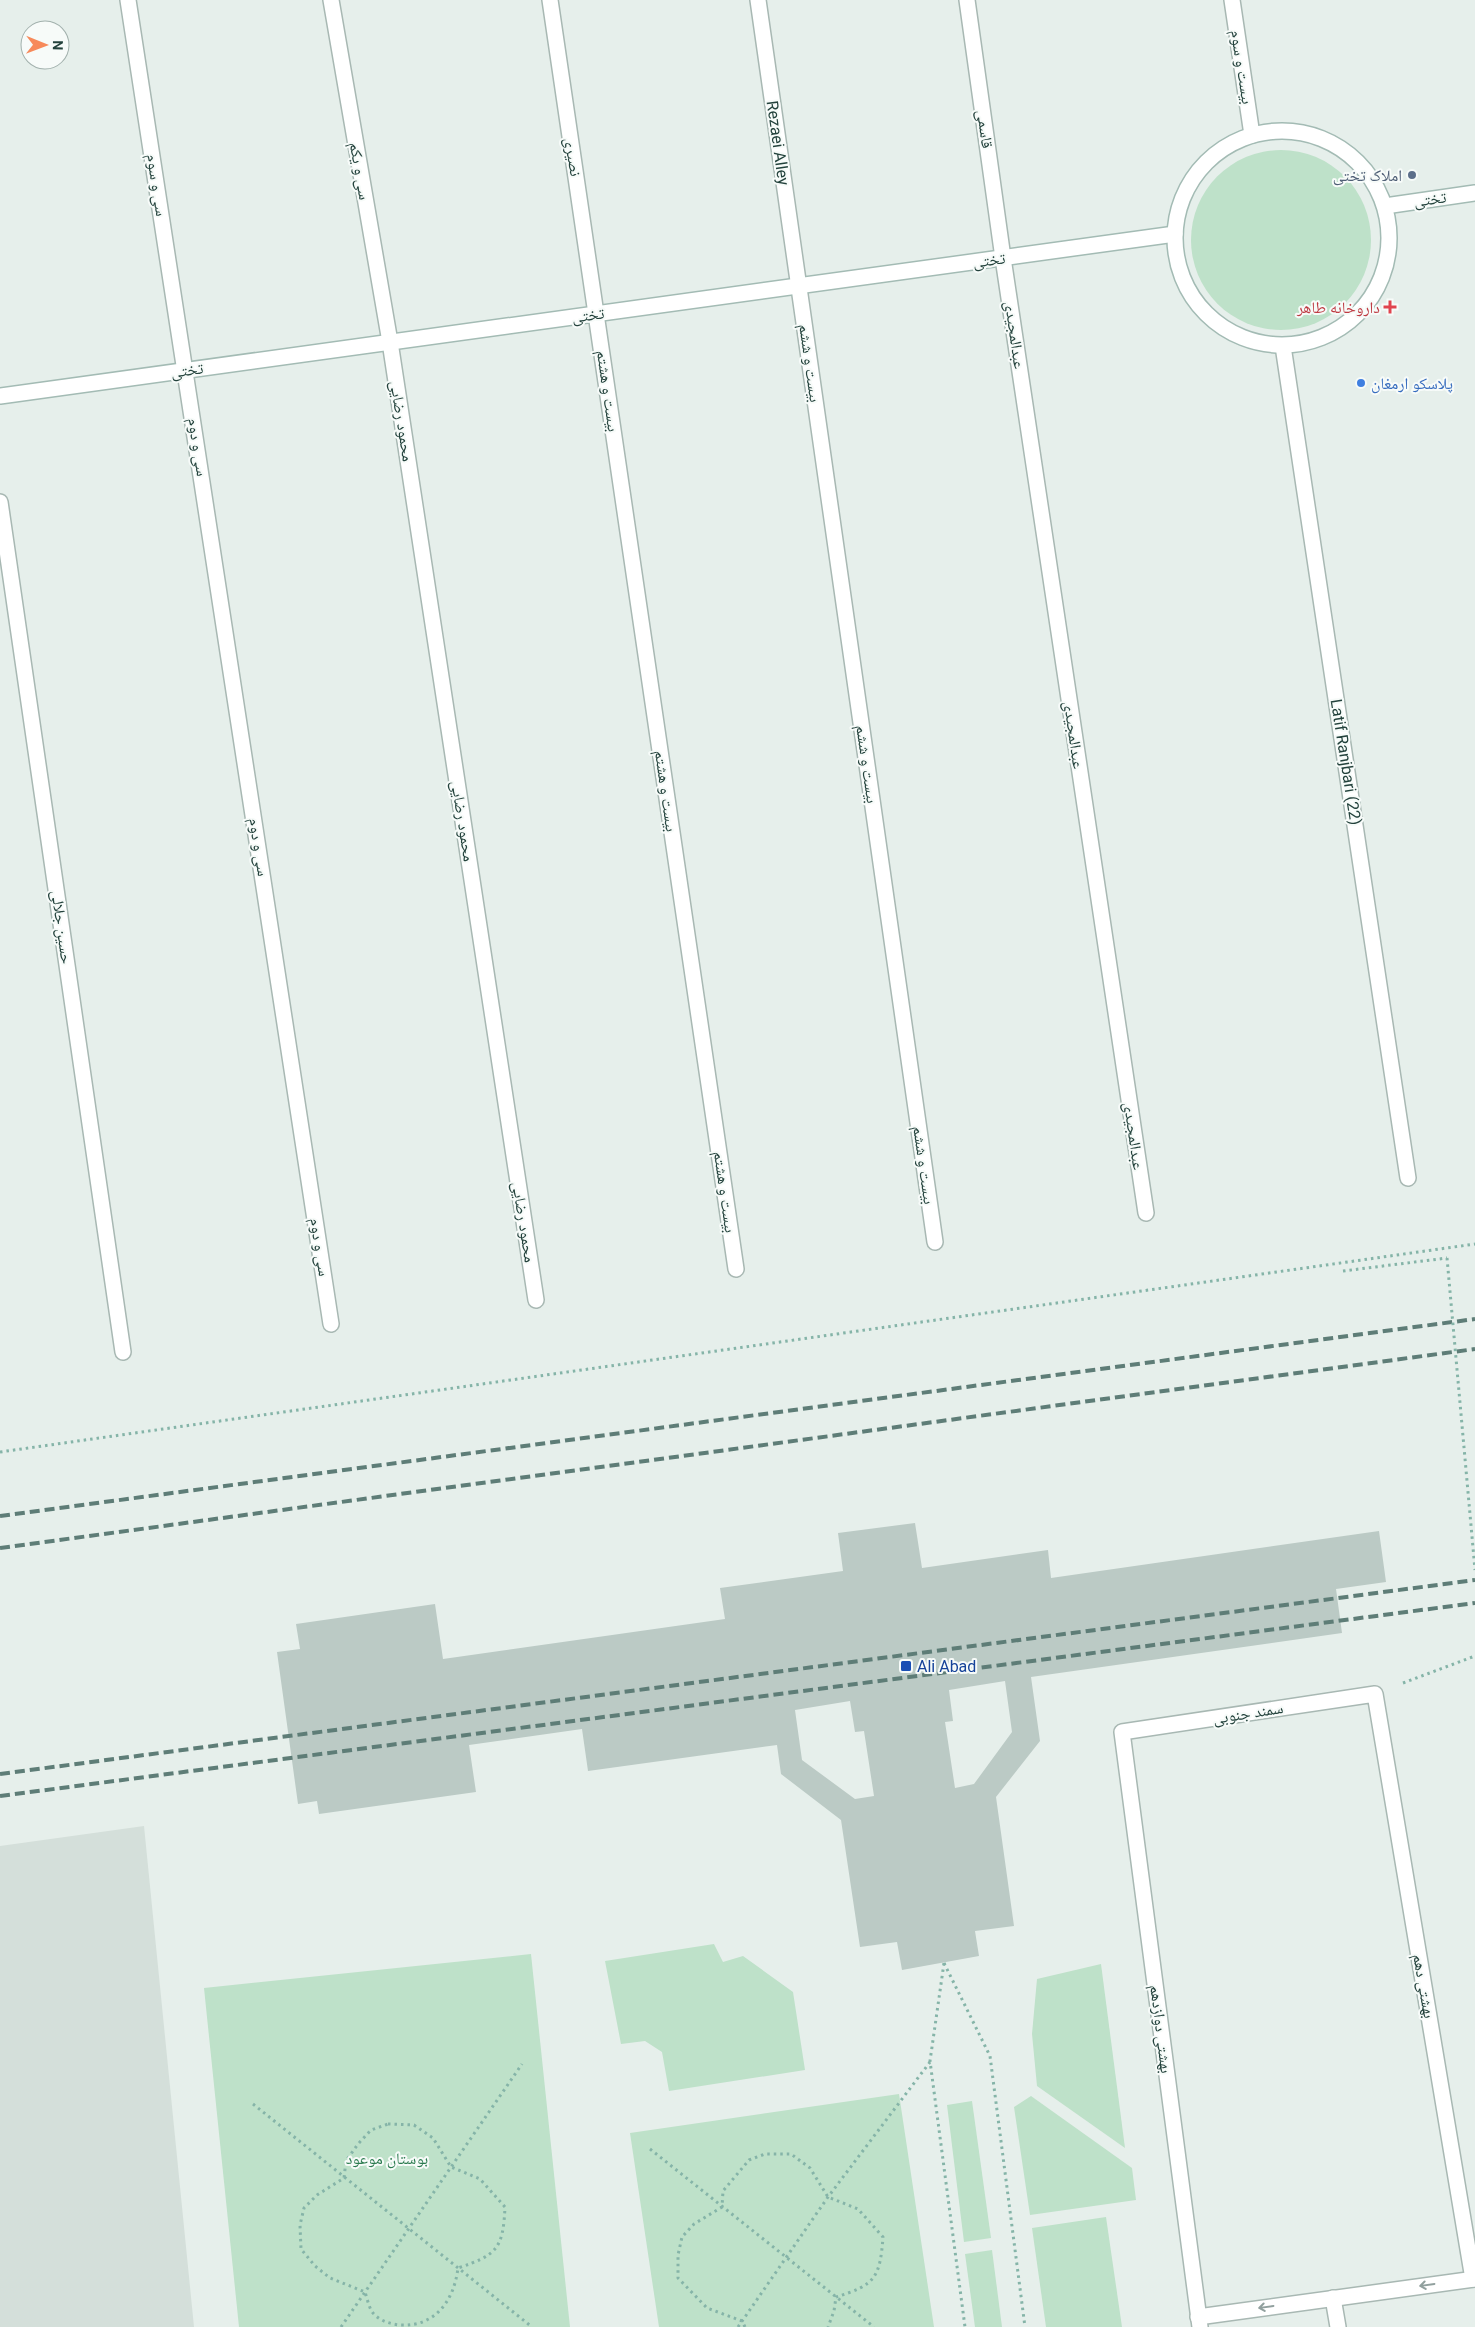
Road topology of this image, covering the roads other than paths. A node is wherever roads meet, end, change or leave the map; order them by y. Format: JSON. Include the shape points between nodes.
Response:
{"nodes":[{"id":1,"x":128,"y":0,"type":"edge"},
{"id":2,"x":331,"y":0,"type":"edge"},
{"id":3,"x":550,"y":0,"type":"edge"},
{"id":4,"x":758,"y":0,"type":"edge"},
{"id":5,"x":967,"y":0,"type":"edge"},
{"id":6,"x":1232,"y":0,"type":"edge"},
{"id":7,"x":1252,"y":135,"type":"junction"},
{"id":8,"x":1475,"y":193,"type":"edge"},
{"id":9,"x":1385,"y":206,"type":"junction"},
{"id":10,"x":1176,"y":234,"type":"junction"},
{"id":11,"x":1003,"y":258,"type":"junction"},
{"id":12,"x":799,"y":286,"type":"junction"},
{"id":13,"x":597,"y":314,"type":"junction"},
{"id":14,"x":390,"y":342,"type":"junction"},
{"id":15,"x":1283,"y":346,"type":"junction"},
{"id":16,"x":186,"y":370,"type":"junction"},
{"id":17,"x":0,"y":396,"type":"edge"},
{"id":18,"x":0,"y":502,"type":"edge"},
{"id":19,"x":1408,"y":1178,"type":"dead end"},
{"id":20,"x":1146,"y":1213,"type":"dead end"},
{"id":21,"x":935,"y":1242,"type":"dead end"},
{"id":22,"x":736,"y":1269,"type":"dead end"},
{"id":23,"x":536,"y":1300,"type":"dead end"},
{"id":24,"x":331,"y":1324,"type":"dead end"},
{"id":25,"x":123,"y":1352,"type":"dead end"},
{"id":26,"x":1375,"y":1694,"type":"joint"},
{"id":27,"x":1122,"y":1732,"type":"joint"},
{"id":28,"x":1474,"y":2279,"type":"edge"},
{"id":29,"x":1333,"y":2298,"type":"junction"},
{"id":30,"x":1199,"y":2322,"type":"edge"},
{"id":31,"x":1338,"y":2327,"type":"edge"}],
"edges":[{"from":1,"to":16,"type":"street","name":"سی و سوم"},
{"from":2,"to":14,"type":"street","name":"سی و یکم"},
{"from":3,"to":13,"type":"street","name":"نصیری"},
{"from":4,"to":12,"type":"street","name":"Rezaei Alley"},
{"from":5,"to":11,"type":"street","name":"قاسمی"},
{"from":6,"to":7,"type":"street","name":"بیست و سوم"},
{"from":7,"to":9,"type":"street","via":[[1285,130],[1318,136],[1347,152],[1370,176]]},
{"from":7,"to":10,"type":"street","via":[[1222,149],[1198,172],[1182,201]]},
{"from":8,"to":9,"type":"street","name":"تختی"},
{"from":9,"to":15,"type":"street","via":[[1389,239],[1384,272],[1369,301],[1346,325],[1316,340]]},
{"from":10,"to":11,"type":"street","name":"تختی"},
{"from":10,"to":15,"type":"street","via":[[1179,268],[1194,300],[1218,325],[1249,340]]},
{"from":11,"to":12,"type":"street","name":"تختی"},
{"from":11,"to":20,"type":"street","name":"عبدالمجیدی"},
{"from":12,"to":13,"type":"street","name":"تختی"},
{"from":12,"to":21,"type":"street","name":"بیست و ششم"},
{"from":13,"to":14,"type":"street","name":"تختی"},
{"from":13,"to":22,"type":"street","name":"بیست و هشتم"},
{"from":14,"to":16,"type":"street","name":"تختی"},
{"from":14,"to":23,"type":"street","name":"محمود رضایی"},
{"from":15,"to":19,"type":"street","name":"Latif Ranjbari (22)"},
{"from":16,"to":17,"type":"street","name":"تختی"},
{"from":16,"to":24,"type":"street","name":"سی و دوم"},
{"from":18,"to":25,"type":"street","name":"حسین جلالی"},
{"from":26,"to":27,"type":"street","name":"سمند جنوبی"},
{"from":26,"to":28,"type":"street","name":"بهشتی دهم"},
{"from":27,"to":30,"type":"street","name":"بهشتی دوازدهم"},
{"from":28,"to":29,"type":"street","one_way":true},
{"from":29,"to":30,"type":"street","one_way":true},
{"from":29,"to":31,"type":"street"}]}
